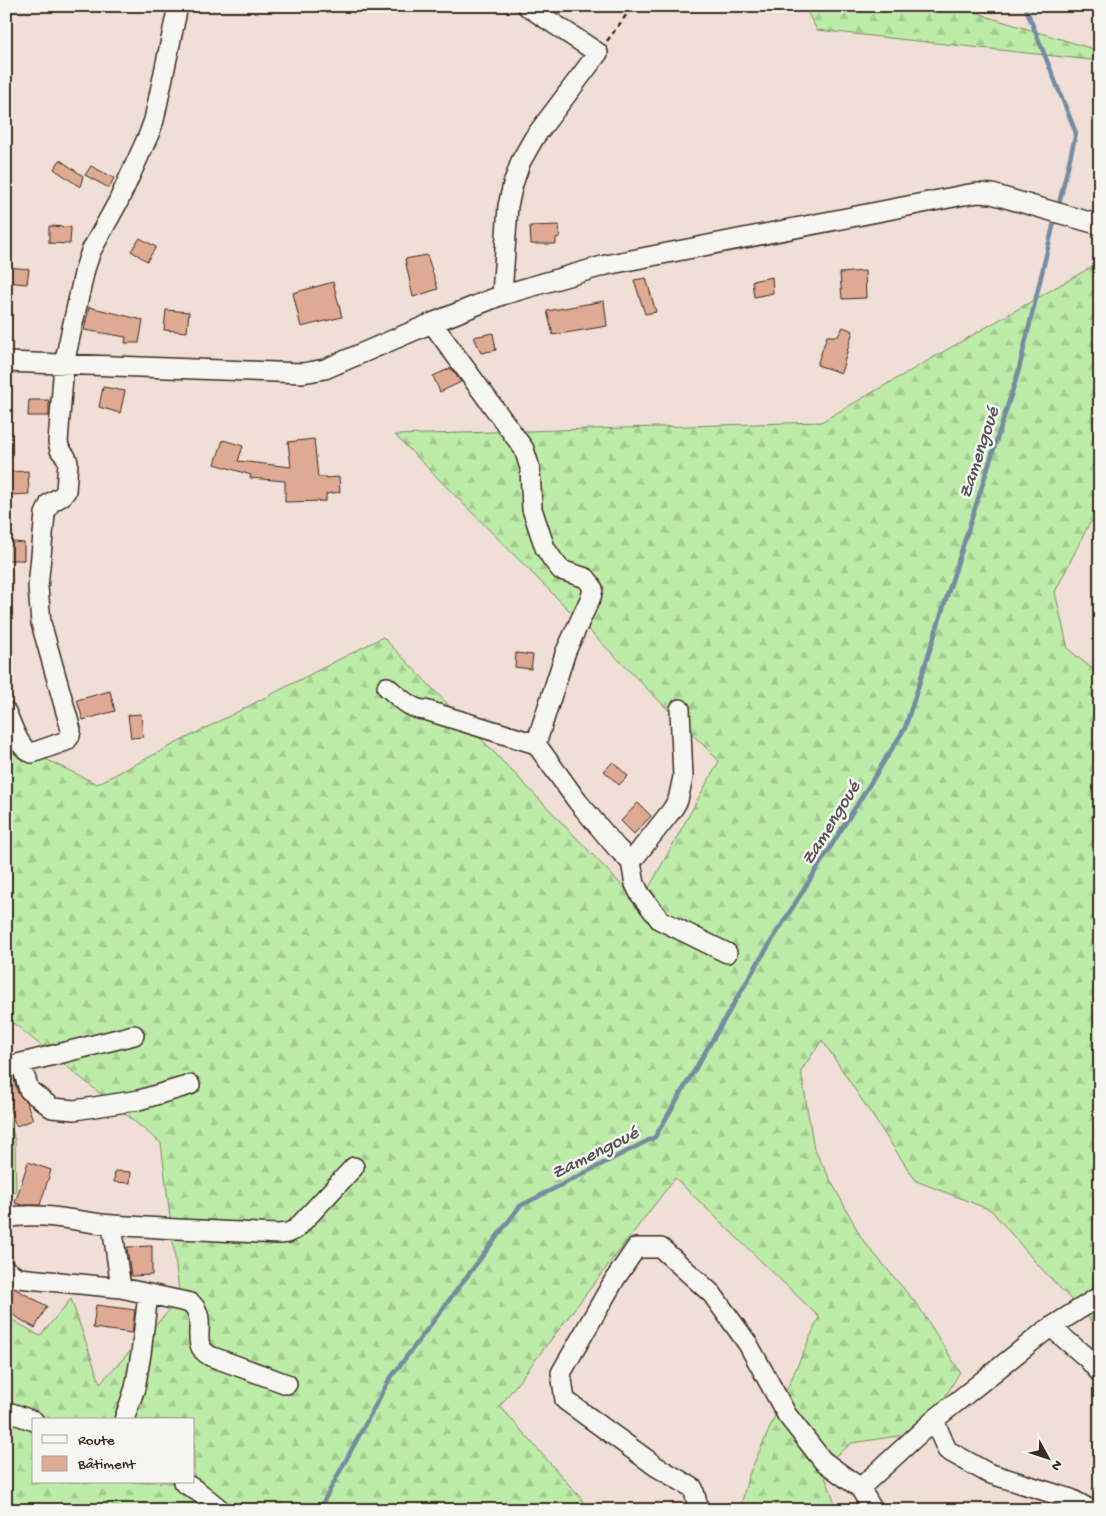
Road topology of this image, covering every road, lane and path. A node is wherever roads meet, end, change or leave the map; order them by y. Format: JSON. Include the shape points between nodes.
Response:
{"nodes":[{"id":1,"x":178,"y":6,"type":"edge"},
{"id":2,"x":527,"y":6,"type":"edge"},
{"id":3,"x":633,"y":6,"type":"edge"},
{"id":4,"x":598,"y":53,"type":"junction"},
{"id":5,"x":1100,"y":226,"type":"edge"},
{"id":6,"x":502,"y":295,"type":"junction"},
{"id":7,"x":432,"y":323,"type":"junction"},
{"id":8,"x":6,"y":362,"type":"edge"},
{"id":9,"x":64,"y":364,"type":"junction"},
{"id":10,"x":387,"y":687,"type":"dead end"},
{"id":11,"x":680,"y":709,"type":"dead end"},
{"id":12,"x":6,"y":712,"type":"edge"},
{"id":13,"x":536,"y":744,"type":"junction"},
{"id":14,"x":631,"y":862,"type":"junction"},
{"id":15,"x":727,"y":953,"type":"dead end"},
{"id":16,"x":134,"y":1035,"type":"dead end"},
{"id":17,"x":14,"y":1065,"type":"edge"},
{"id":18,"x":190,"y":1085,"type":"dead end"},
{"id":19,"x":354,"y":1167,"type":"dead end"},
{"id":20,"x":6,"y":1218,"type":"edge"},
{"id":21,"x":112,"y":1225,"type":"junction"},
{"id":22,"x":6,"y":1270,"type":"edge"},
{"id":23,"x":121,"y":1288,"type":"junction"},
{"id":24,"x":148,"y":1294,"type":"junction"},
{"id":25,"x":1100,"y":1296,"type":"edge"},
{"id":26,"x":1051,"y":1327,"type":"junction"},
{"id":27,"x":1100,"y":1373,"type":"edge"},
{"id":28,"x":287,"y":1384,"type":"dead end"},
{"id":29,"x":6,"y":1411,"type":"edge"},
{"id":30,"x":125,"y":1418,"type":"edge"},
{"id":31,"x":32,"y":1420,"type":"edge"},
{"id":32,"x":934,"y":1420,"type":"junction"},
{"id":33,"x":185,"y":1484,"type":"edge"},
{"id":34,"x":860,"y":1488,"type":"junction"},
{"id":35,"x":221,"y":1510,"type":"edge"},
{"id":36,"x":699,"y":1510,"type":"edge"},
{"id":37,"x":873,"y":1510,"type":"edge"},
{"id":38,"x":1091,"y":1510,"type":"edge"}],
"edges":[{"from":1,"to":9,"type":"street","via":[[150,134],[91,251]]},
{"from":2,"to":4,"type":"street"},
{"from":3,"to":4,"type":"path"},
{"from":4,"to":6,"type":"street","via":[[534,138],[521,161],[508,206]]},
{"from":5,"to":6,"type":"street","via":[[992,194],[978,193],[606,265]]},
{"from":6,"to":7,"type":"street"},
{"from":7,"to":9,"type":"street","via":[[325,369],[303,373]]},
{"from":7,"to":13,"type":"street","via":[[524,449],[530,468],[532,509],[545,548],[561,570],[586,578],[593,589],[566,651]]},
{"from":8,"to":9,"type":"street"},
{"from":9,"to":12,"type":"street","via":[[58,442],[68,462],[66,491],[50,503],[45,514],[38,587],[41,624],[70,736],[66,741],[32,753],[26,752]]},
{"from":10,"to":13,"type":"street","via":[[419,710]]},
{"from":11,"to":14,"type":"street","via":[[682,788],[672,810]]},
{"from":13,"to":14,"type":"street","via":[[578,802]]},
{"from":14,"to":15,"type":"street","via":[[640,894],[660,920]]},
{"from":16,"to":17,"type":"street"},
{"from":17,"to":18,"type":"street","via":[[29,1090],[52,1108],[75,1110],[139,1100]]},
{"from":19,"to":21,"type":"street","via":[[296,1230],[288,1233]]},
{"from":20,"to":21,"type":"street","via":[[40,1216]]},
{"from":21,"to":23,"type":"street"},
{"from":22,"to":23,"type":"street","via":[[28,1280]]},
{"from":23,"to":24,"type":"street"},
{"from":24,"to":28,"type":"street","via":[[191,1303],[196,1308],[200,1346],[205,1353]]},
{"from":24,"to":30,"type":"street","via":[[135,1388]]},
{"from":25,"to":26,"type":"street"},
{"from":26,"to":27,"type":"street"},
{"from":26,"to":32,"type":"street"},
{"from":29,"to":31,"type":"street"},
{"from":32,"to":34,"type":"street"},
{"from":32,"to":38,"type":"street","via":[[947,1450],[988,1474],[1071,1499]]},
{"from":33,"to":35,"type":"street"},
{"from":34,"to":36,"type":"street","via":[[822,1461],[787,1415],[748,1344],[712,1294],[661,1248],[636,1248],[561,1373],[565,1400],[658,1467],[693,1488]]},
{"from":34,"to":37,"type":"street"}]}
